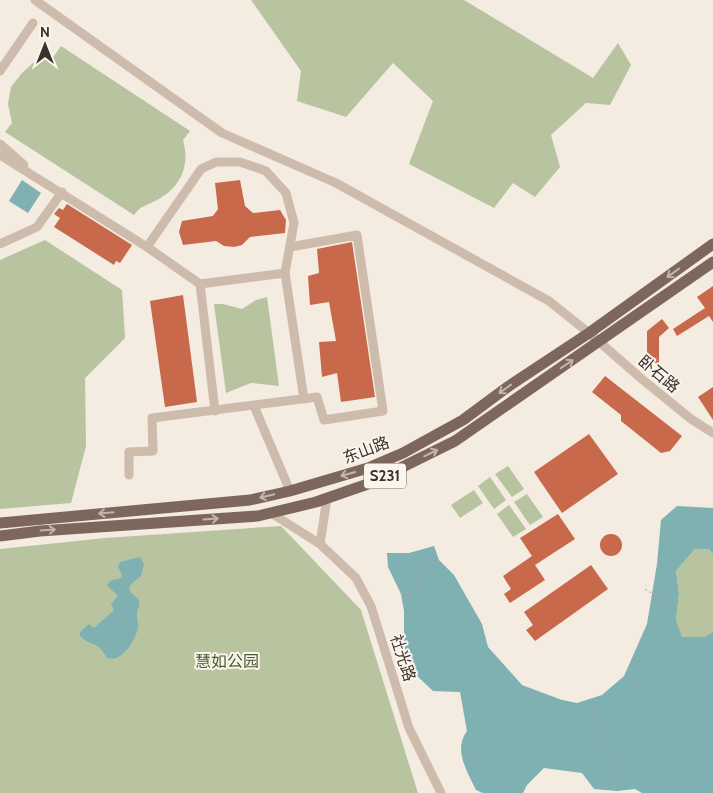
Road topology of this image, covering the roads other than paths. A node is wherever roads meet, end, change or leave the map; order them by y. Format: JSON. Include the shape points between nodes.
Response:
{"nodes":[{"id":1,"x":35,"y":0,"type":"edge"},
{"id":2,"x":33,"y":23,"type":"dead end"},
{"id":3,"x":0,"y":71,"type":"edge"},
{"id":4,"x":0,"y":144,"type":"edge"},
{"id":5,"x":0,"y":155,"type":"edge"},
{"id":6,"x":41,"y":180,"type":"junction"},
{"id":7,"x":62,"y":192,"type":"junction"},
{"id":8,"x":0,"y":244,"type":"edge"},
{"id":9,"x":713,"y":244,"type":"edge"},
{"id":10,"x":148,"y":247,"type":"junction"},
{"id":11,"x":290,"y":247,"type":"junction"},
{"id":12,"x":713,"y":262,"type":"edge"},
{"id":13,"x":285,"y":273,"type":"junction"},
{"id":14,"x":200,"y":284,"type":"junction"},
{"id":15,"x":589,"y":333,"type":"junction"},
{"id":16,"x":599,"y":342,"type":"junction"},
{"id":17,"x":304,"y":399,"type":"junction"},
{"id":18,"x":254,"y":406,"type":"junction"},
{"id":19,"x":215,"y":411,"type":"junction"},
{"id":20,"x":713,"y":433,"type":"edge"},
{"id":21,"x":129,"y":475,"type":"dead end"},
{"id":22,"x":290,"y":491,"type":"junction"},
{"id":23,"x":327,"y":498,"type":"junction"},
{"id":24,"x":271,"y":513,"type":"junction"},
{"id":25,"x":0,"y":523,"type":"edge"},
{"id":26,"x":0,"y":536,"type":"edge"},
{"id":27,"x":320,"y":544,"type":"junction"},
{"id":28,"x":441,"y":793,"type":"edge"}],
"edges":[{"from":1,"to":15,"type":"street","name":"卧石路","via":[[222,133],[336,183],[549,301]]},
{"from":2,"to":3,"type":"street"},
{"from":4,"to":6,"type":"street"},
{"from":5,"to":6,"type":"street"},
{"from":6,"to":7,"type":"street"},
{"from":7,"to":8,"type":"street","via":[[37,227]]},
{"from":7,"to":10,"type":"street"},
{"from":9,"to":15,"type":"main road","name":"东山路","number":"S231","one_way":true},
{"from":10,"to":11,"type":"street","via":[[201,169],[216,162],[240,162],[266,171],[286,193],[294,223]]},
{"from":10,"to":14,"type":"street"},
{"from":11,"to":13,"type":"street"},
{"from":11,"to":17,"type":"street","via":[[357,235],[383,411],[324,420],[317,397]]},
{"from":12,"to":16,"type":"main road","name":"东山路","number":"S231"},
{"from":13,"to":14,"type":"street"},
{"from":13,"to":17,"type":"street"},
{"from":14,"to":19,"type":"street"},
{"from":15,"to":16,"type":"street","name":"卧石路"},
{"from":15,"to":22,"type":"main road","name":"东山路","number":"S231","one_way":true,"via":[[463,420],[403,453],[368,468]]},
{"from":16,"to":20,"type":"street","name":"卧石路","via":[[677,408]]},
{"from":23,"to":16,"type":"main road","name":"东山路","number":"S231","one_way":true,"via":[[368,484],[455,441]]},
{"from":17,"to":18,"type":"street"},
{"from":18,"to":19,"type":"street"},
{"from":18,"to":22,"type":"street"},
{"from":19,"to":21,"type":"street","via":[[152,418],[153,451],[129,452]]},
{"from":22,"to":25,"type":"main road","name":"东山路","number":"S231","one_way":true,"via":[[250,500]]},
{"from":23,"to":24,"type":"main road","name":"东山路","number":"S231"},
{"from":23,"to":27,"type":"street"},
{"from":26,"to":24,"type":"main road","name":"东山路","number":"S231","one_way":true},
{"from":24,"to":27,"type":"street","name":"社光路"},
{"from":27,"to":28,"type":"street","name":"社光路","via":[[356,578],[371,606],[410,728]]}]}
